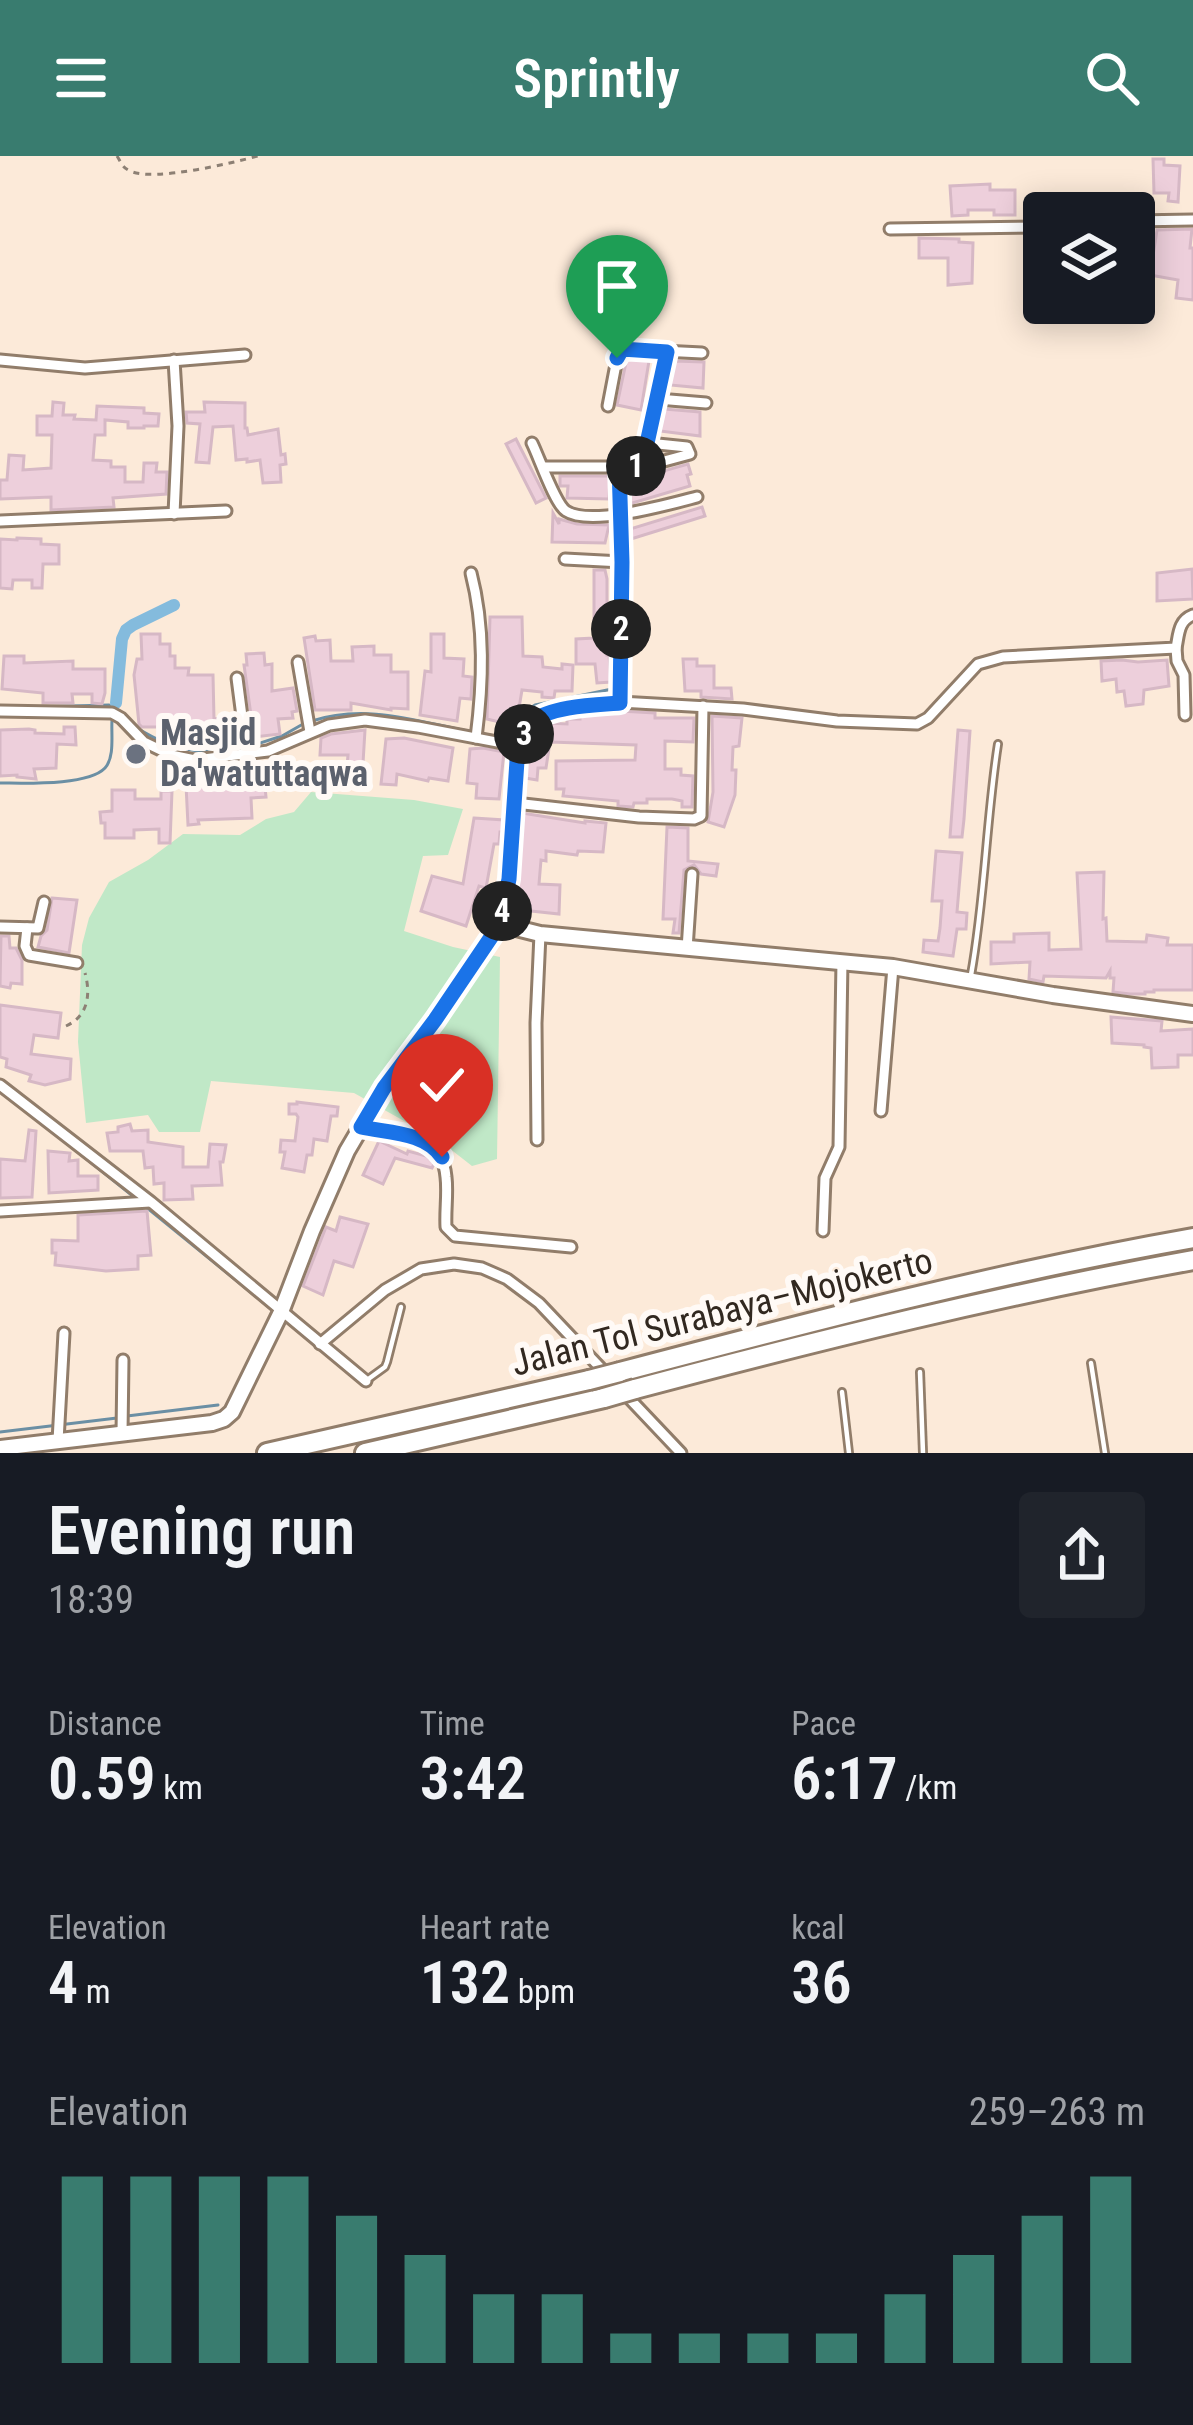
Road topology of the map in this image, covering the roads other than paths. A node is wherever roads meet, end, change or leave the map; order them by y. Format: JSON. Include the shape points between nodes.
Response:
{"nodes":[{"id":1,"x":1193,"y":220,"type":"edge"},
{"id":2,"x":1155,"y":221,"type":"edge"},
{"id":3,"x":1023,"y":226,"type":"edge"},
{"id":4,"x":890,"y":229,"type":"dead end"},
{"id":5,"x":667,"y":352,"type":"junction"},
{"id":6,"x":703,"y":353,"type":"dead end"},
{"id":7,"x":244,"y":355,"type":"dead end"},
{"id":8,"x":0,"y":360,"type":"edge"},
{"id":9,"x":174,"y":360,"type":"junction"},
{"id":10,"x":658,"y":399,"type":"junction"},
{"id":11,"x":706,"y":403,"type":"dead end"},
{"id":12,"x":608,"y":406,"type":"dead end"},
{"id":13,"x":532,"y":443,"type":"dead end"},
{"id":14,"x":649,"y":443,"type":"junction"},
{"id":15,"x":619,"y":466,"type":"junction"},
{"id":16,"x":642,"y":466,"type":"junction"},
{"id":17,"x":544,"y":467,"type":"junction"},
{"id":18,"x":697,"y":497,"type":"dead end"},
{"id":19,"x":226,"y":511,"type":"dead end"},
{"id":20,"x":174,"y":514,"type":"junction"},
{"id":21,"x":620,"y":516,"type":"junction"},
{"id":22,"x":0,"y":521,"type":"edge"},
{"id":23,"x":565,"y":559,"type":"dead end"},
{"id":24,"x":622,"y":562,"type":"junction"},
{"id":25,"x":471,"y":573,"type":"dead end"},
{"id":26,"x":1193,"y":615,"type":"edge"},
{"id":27,"x":1176,"y":648,"type":"junction"},
{"id":28,"x":298,"y":662,"type":"dead end"},
{"id":29,"x":237,"y":678,"type":"dead end"},
{"id":30,"x":620,"y":703,"type":"junction"},
{"id":31,"x":704,"y":706,"type":"junction"},
{"id":32,"x":0,"y":711,"type":"edge"},
{"id":33,"x":1185,"y":716,"type":"dead end"},
{"id":34,"x":310,"y":732,"type":"junction"},
{"id":35,"x":476,"y":738,"type":"junction"},
{"id":36,"x":998,"y":744,"type":"dead end"},
{"id":37,"x":518,"y":746,"type":"junction"},
{"id":38,"x":247,"y":754,"type":"junction"},
{"id":39,"x":515,"y":802,"type":"junction"},
{"id":40,"x":692,"y":874,"type":"dead end"},
{"id":41,"x":44,"y":902,"type":"dead end"},
{"id":42,"x":500,"y":924,"type":"junction"},
{"id":43,"x":0,"y":927,"type":"edge"},
{"id":44,"x":27,"y":928,"type":"junction"},
{"id":45,"x":541,"y":934,"type":"junction"},
{"id":46,"x":687,"y":949,"type":"junction"},
{"id":47,"x":842,"y":961,"type":"junction"},
{"id":48,"x":77,"y":963,"type":"road end"},
{"id":49,"x":893,"y":967,"type":"junction"},
{"id":50,"x":970,"y":980,"type":"junction"},
{"id":51,"x":1193,"y":1014,"type":"edge"},
{"id":52,"x":0,"y":1084,"type":"edge"},
{"id":53,"x":881,"y":1111,"type":"dead end"},
{"id":54,"x":361,"y":1127,"type":"junction"},
{"id":55,"x":538,"y":1140,"type":"dead end"},
{"id":56,"x":151,"y":1202,"type":"junction"},
{"id":57,"x":0,"y":1211,"type":"edge"},
{"id":58,"x":823,"y":1231,"type":"dead end"},
{"id":59,"x":1193,"y":1238,"type":"edge"},
{"id":60,"x":571,"y":1247,"type":"dead end"},
{"id":61,"x":1193,"y":1260,"type":"edge"},
{"id":62,"x":401,"y":1307,"type":"dead end"},
{"id":63,"x":281,"y":1312,"type":"junction"},
{"id":64,"x":64,"y":1333,"type":"dead end"},
{"id":65,"x":320,"y":1344,"type":"junction"},
{"id":66,"x":123,"y":1360,"type":"dead end"},
{"id":67,"x":1091,"y":1363,"type":"dead end"},
{"id":68,"x":920,"y":1372,"type":"dead end"},
{"id":69,"x":366,"y":1381,"type":"joint"},
{"id":70,"x":842,"y":1392,"type":"dead end"},
{"id":71,"x":122,"y":1433,"type":"junction"},
{"id":72,"x":58,"y":1442,"type":"junction"},
{"id":73,"x":0,"y":1448,"type":"edge"},
{"id":74,"x":267,"y":1453,"type":"edge"},
{"id":75,"x":365,"y":1453,"type":"edge"},
{"id":76,"x":681,"y":1453,"type":"edge"},
{"id":77,"x":849,"y":1453,"type":"edge"},
{"id":78,"x":923,"y":1453,"type":"edge"},
{"id":79,"x":1105,"y":1453,"type":"edge"}],
"edges":[{"from":1,"to":2,"type":"street"},
{"from":3,"to":4,"type":"street"},
{"from":5,"to":6,"type":"street"},
{"from":5,"to":10,"type":"street"},
{"from":5,"to":12,"type":"street","via":[[622,349]]},
{"from":7,"to":9,"type":"street"},
{"from":8,"to":9,"type":"street","via":[[85,368]]},
{"from":9,"to":20,"type":"street"},
{"from":10,"to":11,"type":"street"},
{"from":10,"to":14,"type":"street"},
{"from":13,"to":17,"type":"street"},
{"from":14,"to":16,"type":"street"},
{"from":14,"to":16,"type":"street","via":[[690,454]]},
{"from":15,"to":16,"type":"street"},
{"from":15,"to":17,"type":"street"},
{"from":15,"to":21,"type":"street"},
{"from":17,"to":21,"type":"street","via":[[565,511]]},
{"from":18,"to":21,"type":"street"},
{"from":19,"to":20,"type":"street"},
{"from":20,"to":22,"type":"street"},
{"from":21,"to":24,"type":"street"},
{"from":23,"to":24,"type":"street"},
{"from":24,"to":30,"type":"street"},
{"from":25,"to":35,"type":"street","via":[[481,621]]},
{"from":26,"to":27,"type":"street","via":[[1180,626]]},
{"from":27,"to":31,"type":"street","via":[[988,661],[917,724]]},
{"from":27,"to":33,"type":"street"},
{"from":28,"to":34,"type":"street"},
{"from":29,"to":38,"type":"street"},
{"from":30,"to":31,"type":"street"},
{"from":30,"to":37,"type":"street","via":[[542,716]]},
{"from":31,"to":39,"type":"street","via":[[701,816]]},
{"from":32,"to":38,"type":"street","via":[[112,712],[144,742],[181,759]]},
{"from":34,"to":35,"type":"street","via":[[364,720]]},
{"from":34,"to":38,"type":"street"},
{"from":35,"to":37,"type":"street"},
{"from":36,"to":50,"type":"lane"},
{"from":37,"to":39,"type":"street"},
{"from":39,"to":42,"type":"street"},
{"from":40,"to":46,"type":"street"},
{"from":41,"to":44,"type":"street","via":[[41,926]]},
{"from":42,"to":45,"type":"main road"},
{"from":42,"to":54,"type":"main road"},
{"from":43,"to":44,"type":"street"},
{"from":44,"to":48,"type":"street","via":[[29,956]]},
{"from":45,"to":46,"type":"main road"},
{"from":45,"to":55,"type":"street"},
{"from":46,"to":47,"type":"main road"},
{"from":47,"to":49,"type":"main road"},
{"from":47,"to":58,"type":"street","via":[[839,1147],[825,1178]]},
{"from":49,"to":50,"type":"main road"},
{"from":49,"to":53,"type":"street"},
{"from":50,"to":51,"type":"main road"},
{"from":52,"to":56,"type":"street"},
{"from":54,"to":60,"type":"street","via":[[435,1146],[447,1179],[446,1227],[455,1236]]},
{"from":54,"to":63,"type":"main road"},
{"from":56,"to":57,"type":"street"},
{"from":56,"to":63,"type":"street"},
{"from":59,"to":74,"type":"highway","name":"Jalan Tol Surabaya–Mojokerto","bridge":true,"via":[[989,1279]]},
{"from":61,"to":75,"type":"highway","name":"Jalan Tol Surabaya–Mojokerto","bridge":true,"via":[[957,1308]]},
{"from":62,"to":69,"type":"lane","via":[[387,1362]]},
{"from":63,"to":65,"type":"street"},
{"from":63,"to":71,"type":"main road","via":[[224,1419]]},
{"from":64,"to":72,"type":"street"},
{"from":65,"to":69,"type":"street"},
{"from":65,"to":76,"type":"street","via":[[421,1269],[482,1268],[539,1303]]},
{"from":66,"to":71,"type":"street"},
{"from":67,"to":79,"type":"lane"},
{"from":68,"to":78,"type":"lane"},
{"from":70,"to":77,"type":"lane"},
{"from":71,"to":72,"type":"main road"},
{"from":72,"to":73,"type":"main road"}]}
